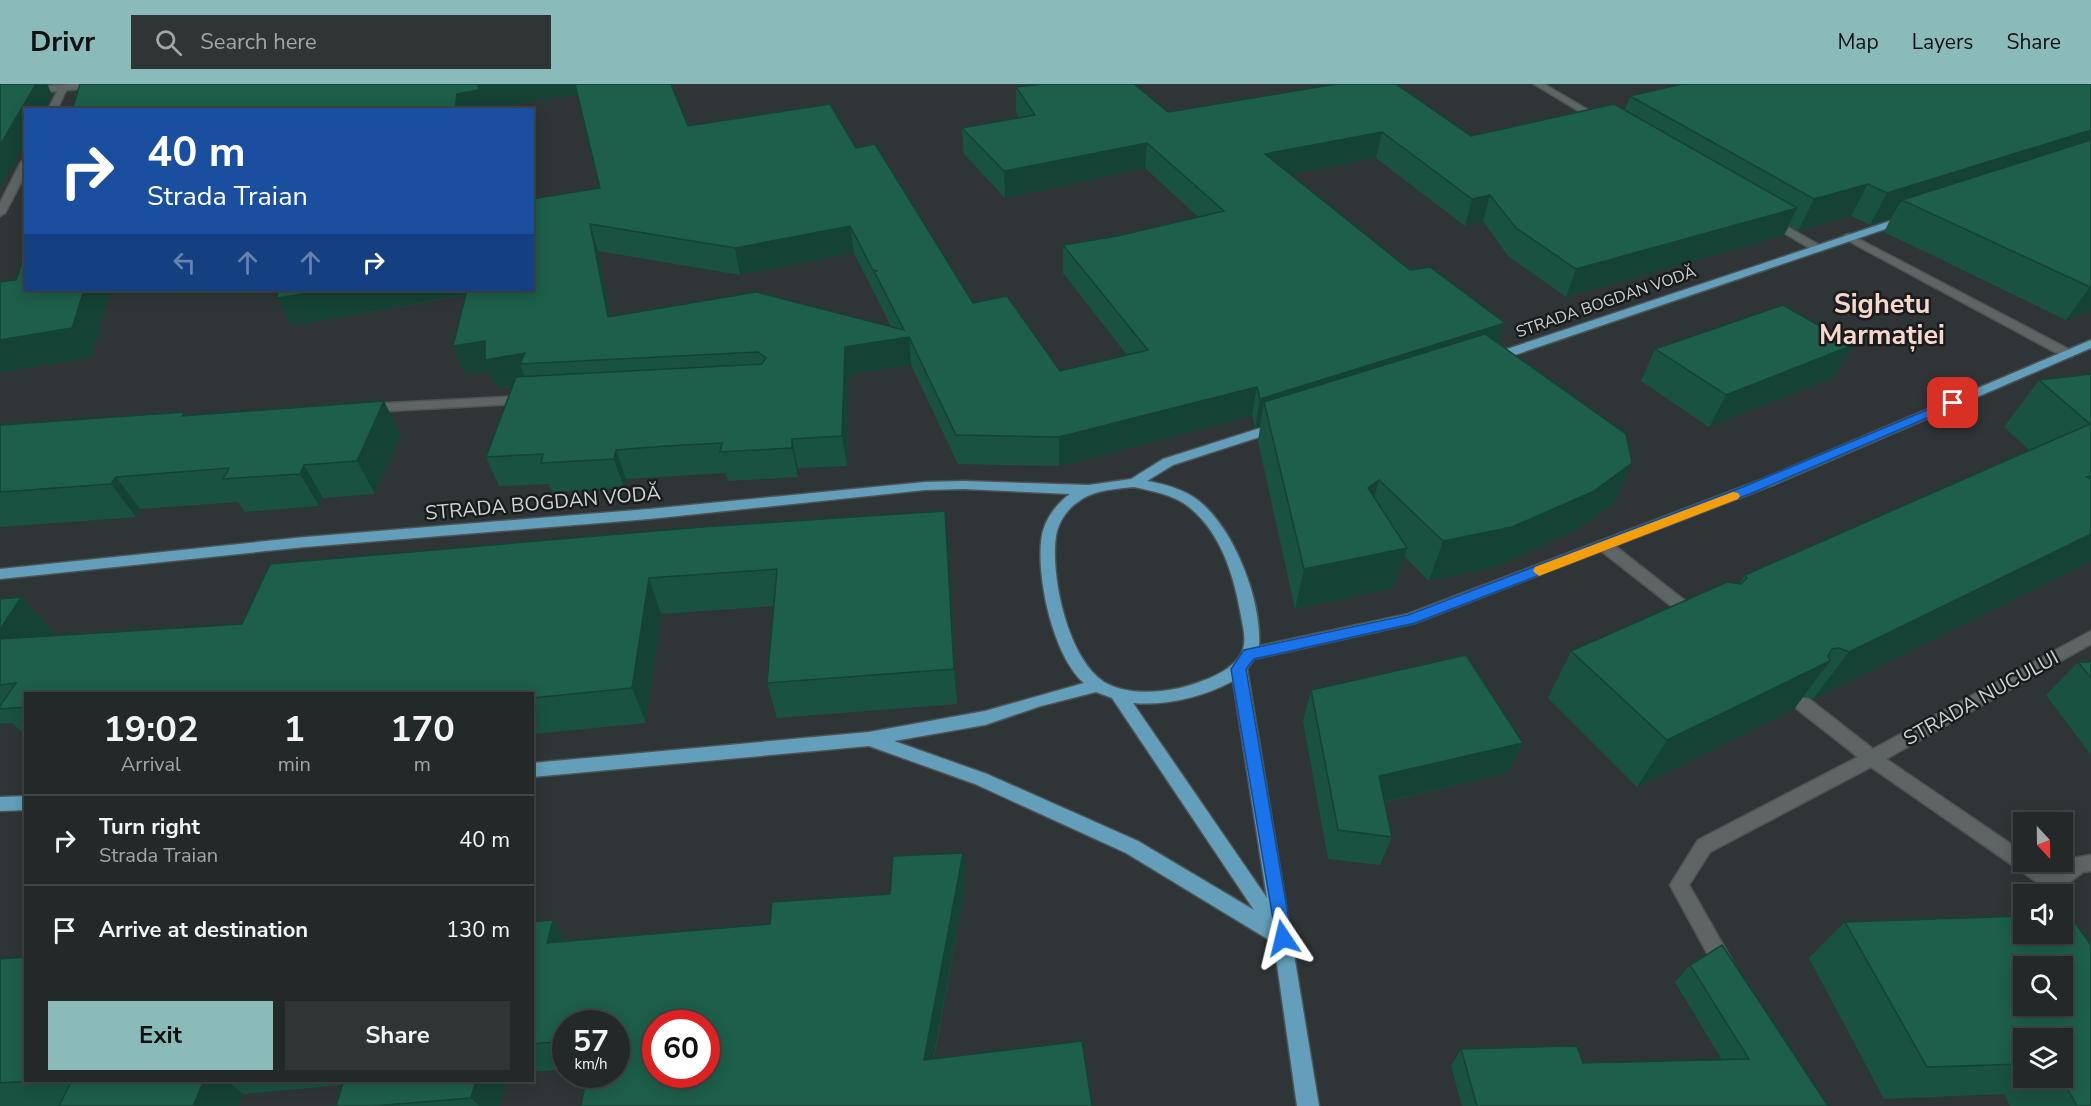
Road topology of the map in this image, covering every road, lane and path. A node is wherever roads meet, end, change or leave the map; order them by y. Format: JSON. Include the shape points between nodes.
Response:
{"nodes":[{"id":1,"x":102,"y":84,"type":"edge"},
{"id":2,"x":1538,"y":84,"type":"edge"},
{"id":3,"x":63,"y":88,"type":"junction"},
{"id":4,"x":0,"y":93,"type":"edge"},
{"id":5,"x":53,"y":108,"type":"edge"},
{"id":6,"x":1610,"y":126,"type":"edge"},
{"id":7,"x":24,"y":166,"type":"edge"},
{"id":8,"x":0,"y":213,"type":"edge"},
{"id":9,"x":1915,"y":215,"type":"edge"},
{"id":10,"x":1765,"y":217,"type":"edge"},
{"id":11,"x":1849,"y":237,"type":"junction"},
{"id":12,"x":1817,"y":248,"type":"junction"},
{"id":13,"x":2091,"y":344,"type":"edge"},
{"id":14,"x":2068,"y":354,"type":"junction"},
{"id":15,"x":1483,"y":362,"type":"edge"},
{"id":16,"x":537,"y":399,"type":"edge"},
{"id":17,"x":358,"y":409,"type":"edge"},
{"id":18,"x":1296,"y":421,"type":"edge"},
{"id":19,"x":1134,"y":483,"type":"junction"},
{"id":20,"x":1090,"y":490,"type":"junction"},
{"id":21,"x":1605,"y":546,"type":"junction"},
{"id":22,"x":0,"y":574,"type":"edge"},
{"id":23,"x":1707,"y":626,"type":"edge"},
{"id":24,"x":2091,"y":637,"type":"edge"},
{"id":25,"x":1244,"y":661,"type":"junction"},
{"id":26,"x":1097,"y":686,"type":"junction"},
{"id":27,"x":1118,"y":694,"type":"junction"},
{"id":28,"x":1803,"y":704,"type":"edge"},
{"id":29,"x":869,"y":739,"type":"junction"},
{"id":30,"x":1872,"y":758,"type":"junction"},
{"id":31,"x":534,"y":770,"type":"edge"},
{"id":32,"x":24,"y":803,"type":"edge"},
{"id":33,"x":0,"y":804,"type":"edge"},
{"id":34,"x":2091,"y":863,"type":"edge"},
{"id":35,"x":2046,"y":884,"type":"edge"},
{"id":36,"x":2058,"y":884,"type":"edge"},
{"id":37,"x":1283,"y":938,"type":"junction"},
{"id":38,"x":1731,"y":977,"type":"edge"},
{"id":39,"x":1308,"y":1106,"type":"edge"}],
"edges":[{"from":1,"to":3,"type":"street"},
{"from":2,"to":6,"type":"street"},
{"from":3,"to":4,"type":"street"},
{"from":3,"to":5,"type":"street"},
{"from":7,"to":8,"type":"street"},
{"from":9,"to":11,"type":"main road","name":"STRADA BOGDAN VODĂ"},
{"from":10,"to":12,"type":"street"},
{"from":11,"to":12,"type":"main road","name":"STRADA BOGDAN VODĂ"},
{"from":11,"to":14,"type":"street"},
{"from":12,"to":15,"type":"main road","name":"STRADA BOGDAN VODĂ"},
{"from":13,"to":14,"type":"main road"},
{"from":14,"to":21,"type":"main road","via":[[1768,482]]},
{"from":16,"to":17,"type":"street"},
{"from":18,"to":19,"type":"main road","via":[[1168,462]]},
{"from":19,"to":20,"type":"main road"},
{"from":19,"to":25,"type":"main road","via":[[1192,502],[1217,528],[1235,562],[1246,598],[1252,638]]},
{"from":20,"to":22,"type":"main road","name":"STRADA BOGDAN VODĂ","via":[[925,486]]},
{"from":20,"to":26,"type":"main road","via":[[1073,498],[1061,511],[1048,534],[1048,561],[1062,634],[1070,655]]},
{"from":21,"to":23,"type":"street"},
{"from":21,"to":25,"type":"main road","via":[[1410,619]]},
{"from":24,"to":30,"type":"street","name":"STRADA NUCULUI"},
{"from":25,"to":27,"type":"main road","via":[[1211,684],[1179,694],[1148,698]]},
{"from":25,"to":37,"type":"main road"},
{"from":26,"to":27,"type":"main road"},
{"from":26,"to":29,"type":"main road","via":[[985,718]]},
{"from":27,"to":37,"type":"main road"},
{"from":28,"to":30,"type":"street","name":"STRADA NUCULUI"},
{"from":29,"to":31,"type":"main road"},
{"from":29,"to":37,"type":"main road","via":[[981,779],[1132,847]]},
{"from":30,"to":35,"type":"street","name":"STRADA NUCULUI"},
{"from":30,"to":38,"type":"street","name":"STRADA NUCULUI","via":[[1704,846],[1679,885]]},
{"from":32,"to":33,"type":"main road"},
{"from":34,"to":36,"type":"street","name":"STRADA NUCULUI","via":[[2079,864]]},
{"from":37,"to":39,"type":"main road"}]}
